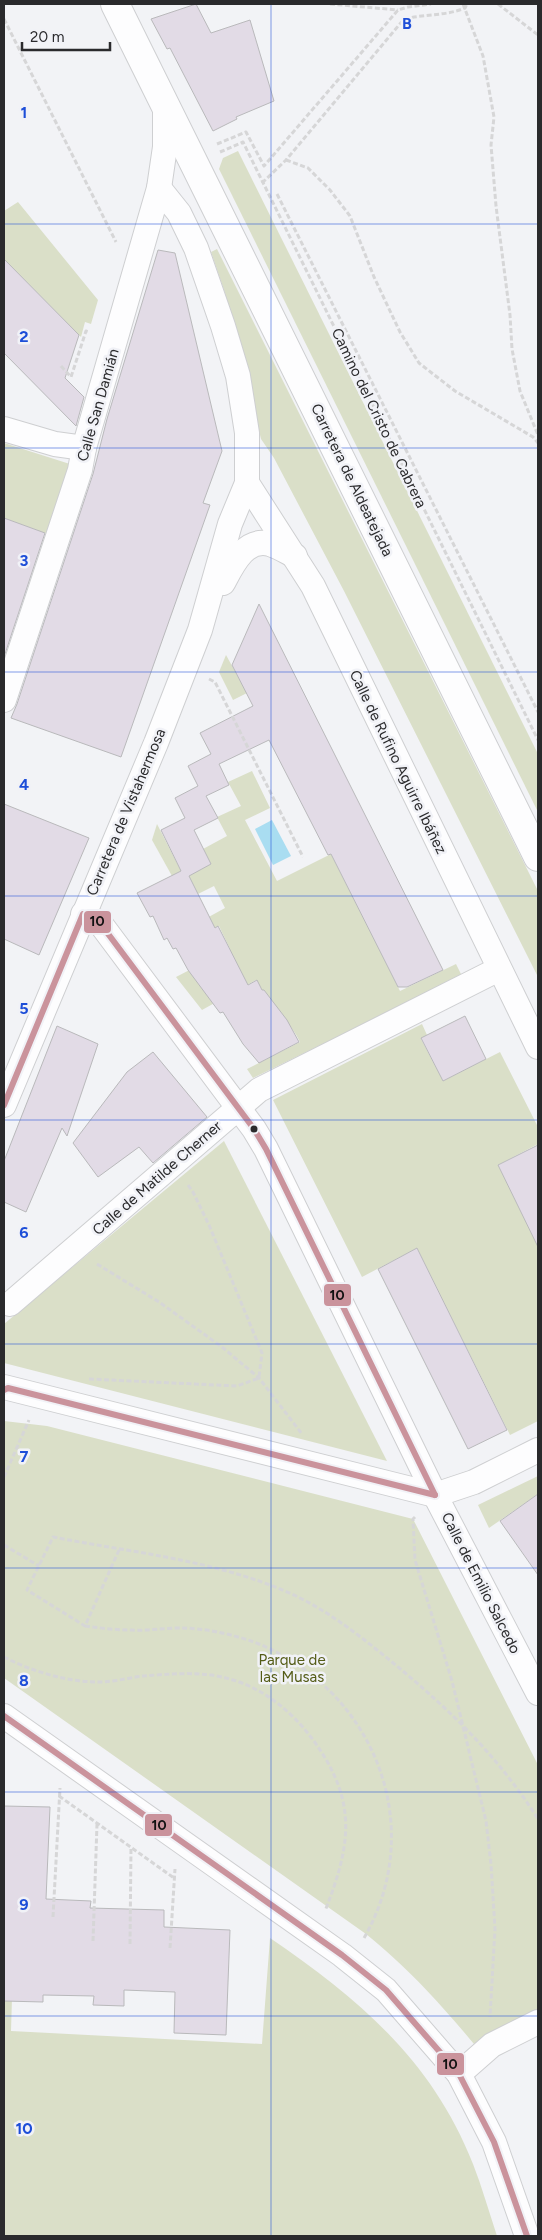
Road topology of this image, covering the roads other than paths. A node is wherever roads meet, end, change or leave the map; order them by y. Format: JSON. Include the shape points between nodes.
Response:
{"nodes":[{"id":1,"x":115,"y":4,"type":"edge"},
{"id":2,"x":165,"y":104,"type":"junction"},
{"id":3,"x":160,"y":188,"type":"junction"},
{"id":4,"x":4,"y":429,"type":"edge"},
{"id":5,"x":84,"y":448,"type":"junction"},
{"id":6,"x":247,"y":483,"type":"junction"},
{"id":7,"x":295,"y":556,"type":"junction"},
{"id":8,"x":200,"y":630,"type":"junction"},
{"id":9,"x":4,"y":700,"type":"edge"},
{"id":10,"x":538,"y":857,"type":"edge"},
{"id":11,"x":83,"y":914,"type":"junction"},
{"id":12,"x":499,"y":969,"type":"junction"},
{"id":13,"x":538,"y":1047,"type":"edge"},
{"id":14,"x":4,"y":1105,"type":"edge"},
{"id":15,"x":237,"y":1107,"type":"junction"},
{"id":16,"x":10,"y":1304,"type":"dead end"},
{"id":17,"x":5,"y":1389,"type":"edge"},
{"id":18,"x":538,"y":1450,"type":"edge"},
{"id":19,"x":435,"y":1495,"type":"junction"},
{"id":20,"x":538,"y":1693,"type":"edge"},
{"id":21,"x":4,"y":1716,"type":"edge"},
{"id":22,"x":538,"y":2022,"type":"edge"},
{"id":23,"x":459,"y":2074,"type":"junction"},
{"id":24,"x":527,"y":2236,"type":"edge"}],
"edges":[{"from":1,"to":2,"type":"main road","name":"Carretera de Aldeatejada"},
{"from":2,"to":3,"type":"street","name":"Calle San Damián","via":[[165,147]]},
{"from":2,"to":10,"type":"main road","name":"Carretera de Aldeatejada","via":[[202,155]]},
{"from":3,"to":5,"type":"street","name":"Calle San Damián"},
{"from":3,"to":6,"type":"street","name":"Carretera de Vistahermosa","via":[[179,213],[196,248],[238,376],[247,433]]},
{"from":4,"to":5,"type":"street","via":[[55,444]]},
{"from":5,"to":9,"type":"street","name":"Calle San Damián","via":[[80,470]]},
{"from":6,"to":7,"type":"street","name":"Calle de Rufino Aguirre Ibáñez"},
{"from":6,"to":8,"type":"street","name":"Carretera de Vistahermosa","via":[[230,524]]},
{"from":7,"to":8,"type":"street","name":"Carretera de Vistahermosa","via":[[269,544],[251,546],[238,556]]},
{"from":7,"to":12,"type":"street","name":"Calle de Rufino Aguirre Ibáñez","via":[[313,586]]},
{"from":8,"to":11,"type":"street","name":"Carretera de Vistahermosa"},
{"from":11,"to":14,"type":"street","name":"Carretera de Vistahermosa"},
{"from":11,"to":15,"type":"street","name":"Calle de Emilio Salcedo","via":[[100,923]]},
{"from":12,"to":13,"type":"street","name":"Calle de Rufino Aguirre Ibáñez"},
{"from":12,"to":15,"type":"street","name":"Calle de Matilde Cherner","via":[[259,1090]]},
{"from":15,"to":16,"type":"street","name":"Calle de Matilde Cherner","via":[[172,1167]]},
{"from":15,"to":19,"type":"street","name":"Calle de Emilio Salcedo","via":[[266,1149]]},
{"from":17,"to":19,"type":"street"},
{"from":18,"to":19,"type":"street","via":[[474,1482]]},
{"from":19,"to":20,"type":"street","name":"Calle de Emilio Salcedo"},
{"from":21,"to":23,"type":"street","via":[[342,1954],[386,1990]]},
{"from":22,"to":23,"type":"street","via":[[487,2050]]},
{"from":23,"to":24,"type":"street","via":[[494,2142]]}]}
